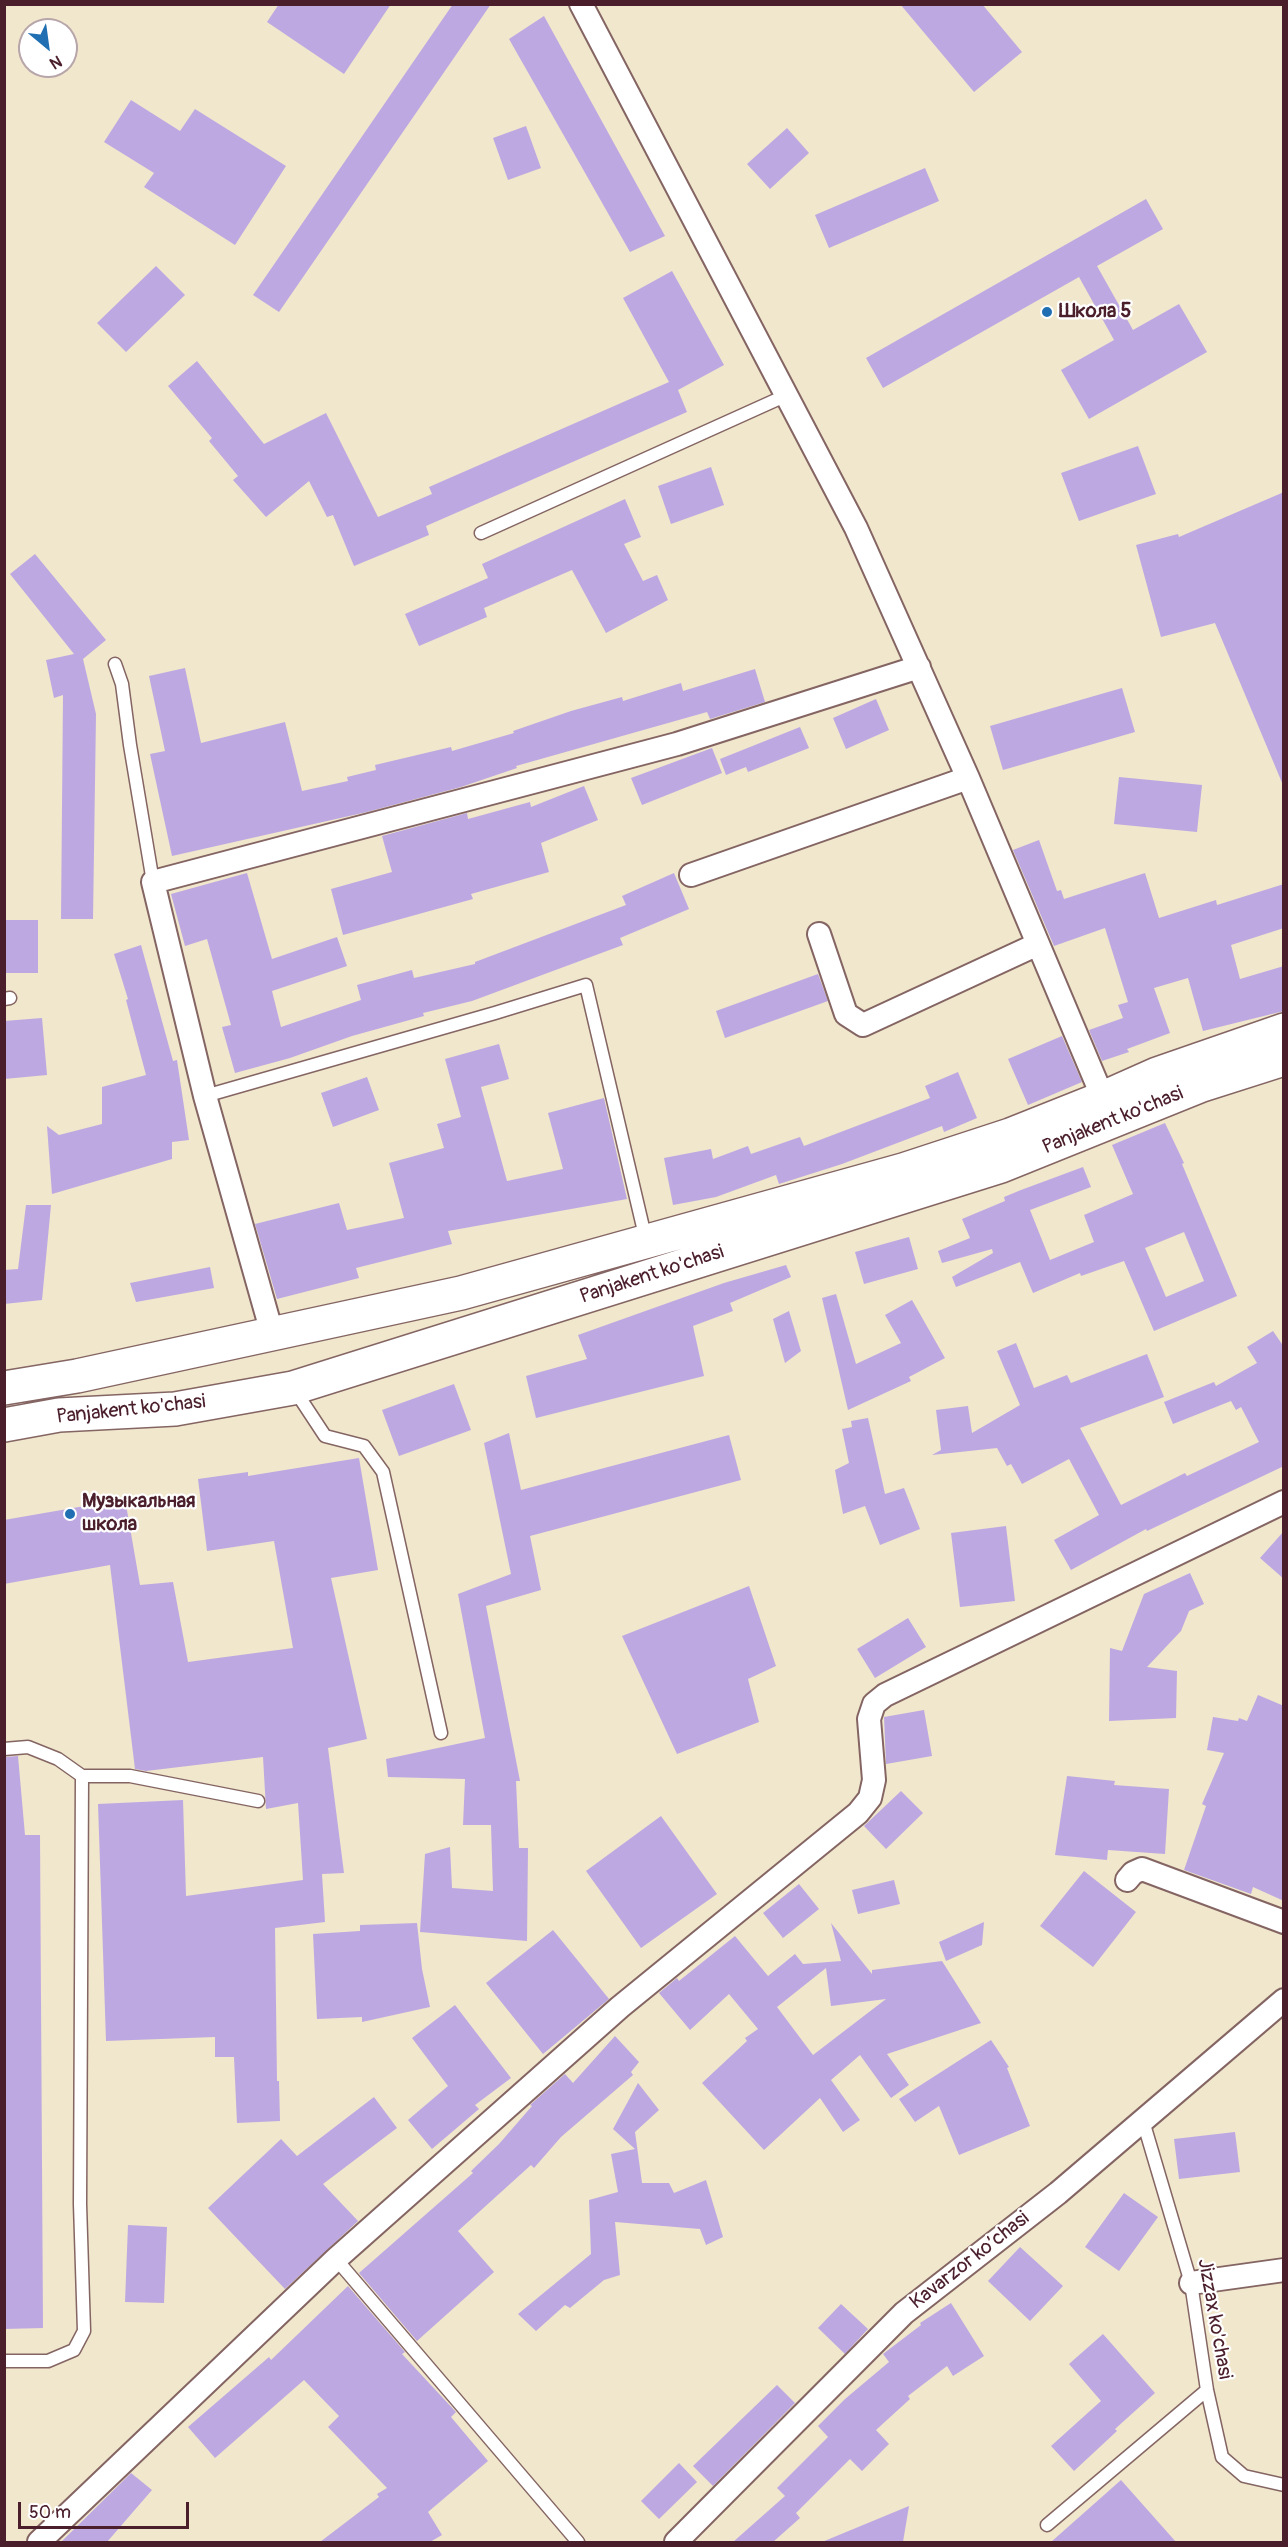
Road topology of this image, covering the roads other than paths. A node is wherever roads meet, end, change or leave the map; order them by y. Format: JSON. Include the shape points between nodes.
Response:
{"nodes":[{"id":1,"x":581,"y":4,"type":"edge"},
{"id":2,"x":787,"y":395,"type":"junction"},
{"id":3,"x":481,"y":533,"type":"dead end"},
{"id":4,"x":115,"y":664,"type":"dead end"},
{"id":5,"x":919,"y":668,"type":"junction"},
{"id":6,"x":968,"y":778,"type":"junction"},
{"id":7,"x":691,"y":875,"type":"dead end"},
{"id":8,"x":153,"y":882,"type":"junction"},
{"id":9,"x":819,"y":934,"type":"dead end"},
{"id":10,"x":1038,"y":944,"type":"junction"},
{"id":11,"x":1284,"y":1030,"type":"edge"},
{"id":12,"x":1284,"y":1059,"type":"edge"},
{"id":13,"x":206,"y":1096,"type":"junction"},
{"id":14,"x":1103,"y":1098,"type":"junction"},
{"id":15,"x":646,"y":1240,"type":"junction"},
{"id":16,"x":272,"y":1333,"type":"junction"},
{"id":17,"x":165,"y":1357,"type":"junction"},
{"id":18,"x":4,"y":1388,"type":"edge"},
{"id":19,"x":293,"y":1388,"type":"junction"},
{"id":20,"x":175,"y":1409,"type":"junction"},
{"id":21,"x":4,"y":1425,"type":"edge"},
{"id":22,"x":1284,"y":1502,"type":"edge"},
{"id":23,"x":441,"y":1733,"type":"dead end"},
{"id":24,"x":4,"y":1749,"type":"edge"},
{"id":25,"x":82,"y":1776,"type":"junction"},
{"id":26,"x":258,"y":1801,"type":"dead end"},
{"id":27,"x":1127,"y":1880,"type":"dead end"},
{"id":28,"x":1284,"y":1922,"type":"edge"},
{"id":29,"x":1284,"y":2000,"type":"edge"},
{"id":30,"x":1143,"y":2121,"type":"junction"},
{"id":31,"x":336,"y":2259,"type":"junction"},
{"id":32,"x":1284,"y":2270,"type":"edge"},
{"id":33,"x":1191,"y":2283,"type":"junction"},
{"id":34,"x":4,"y":2361,"type":"edge"},
{"id":35,"x":1207,"y":2390,"type":"junction"},
{"id":36,"x":1284,"y":2485,"type":"edge"},
{"id":37,"x":1047,"y":2525,"type":"dead end"},
{"id":38,"x":39,"y":2542,"type":"edge"},
{"id":39,"x":578,"y":2542,"type":"edge"},
{"id":40,"x":676,"y":2542,"type":"edge"}],
"edges":[{"from":1,"to":2,"type":"street"},
{"from":2,"to":3,"type":"lane"},
{"from":2,"to":5,"type":"street","via":[[856,528]]},
{"from":4,"to":8,"type":"lane","via":[[123,684]]},
{"from":5,"to":6,"type":"street"},
{"from":5,"to":8,"type":"street","via":[[677,744]]},
{"from":6,"to":7,"type":"street"},
{"from":6,"to":10,"type":"street"},
{"from":8,"to":13,"type":"street"},
{"from":9,"to":10,"type":"street","via":[[846,1014],[863,1025]]},
{"from":10,"to":14,"type":"street"},
{"from":11,"to":14,"type":"main road","name":"Panjakent ko'chasi","via":[[1157,1074]]},
{"from":12,"to":19,"type":"main road","name":"Panjakent ko'chasi","via":[[1202,1085],[1001,1166]]},
{"from":13,"to":15,"type":"lane","via":[[586,985]]},
{"from":13,"to":16,"type":"street"},
{"from":14,"to":15,"type":"main road","name":"Panjakent ko'chasi","via":[[1010,1135],[903,1170]]},
{"from":15,"to":16,"type":"main road","name":"Panjakent ko'chasi","via":[[461,1293]]},
{"from":16,"to":17,"type":"main road","name":"Panjakent ko'chasi"},
{"from":17,"to":18,"type":"main road","name":"Panjakent ko'chasi"},
{"from":17,"to":20,"type":"main road"},
{"from":19,"to":20,"type":"main road","name":"Panjakent ko'chasi"},
{"from":19,"to":23,"type":"lane","via":[[325,1436],[364,1446],[383,1472]]},
{"from":20,"to":21,"type":"main road","name":"Panjakent ko'chasi","via":[[59,1415]]},
{"from":22,"to":31,"type":"street","via":[[885,1695],[874,1704],[869,1719],[874,1780],[870,1798],[858,1813],[620,2007]]},
{"from":24,"to":25,"type":"lane","via":[[28,1747],[58,1759]]},
{"from":25,"to":26,"type":"lane","via":[[130,1776]]},
{"from":25,"to":34,"type":"lane","via":[[80,2204],[84,2331],[74,2350],[48,2361]]},
{"from":27,"to":28,"type":"street","via":[[1142,1869]]},
{"from":29,"to":30,"type":"street","name":"Kavarzor ko’chasi"},
{"from":30,"to":33,"type":"lane","name":"Jizzax ko'chasi"},
{"from":30,"to":40,"type":"street","name":"Kavarzor ko’chasi","via":[[904,2313]]},
{"from":31,"to":38,"type":"street"},
{"from":31,"to":39,"type":"lane"},
{"from":32,"to":33,"type":"street"},
{"from":33,"to":35,"type":"lane","name":"Jizzax ko'chasi"},
{"from":35,"to":36,"type":"lane","name":"Jizzax ko'chasi","via":[[1222,2457],[1244,2476]]},
{"from":35,"to":37,"type":"lane"}]}
